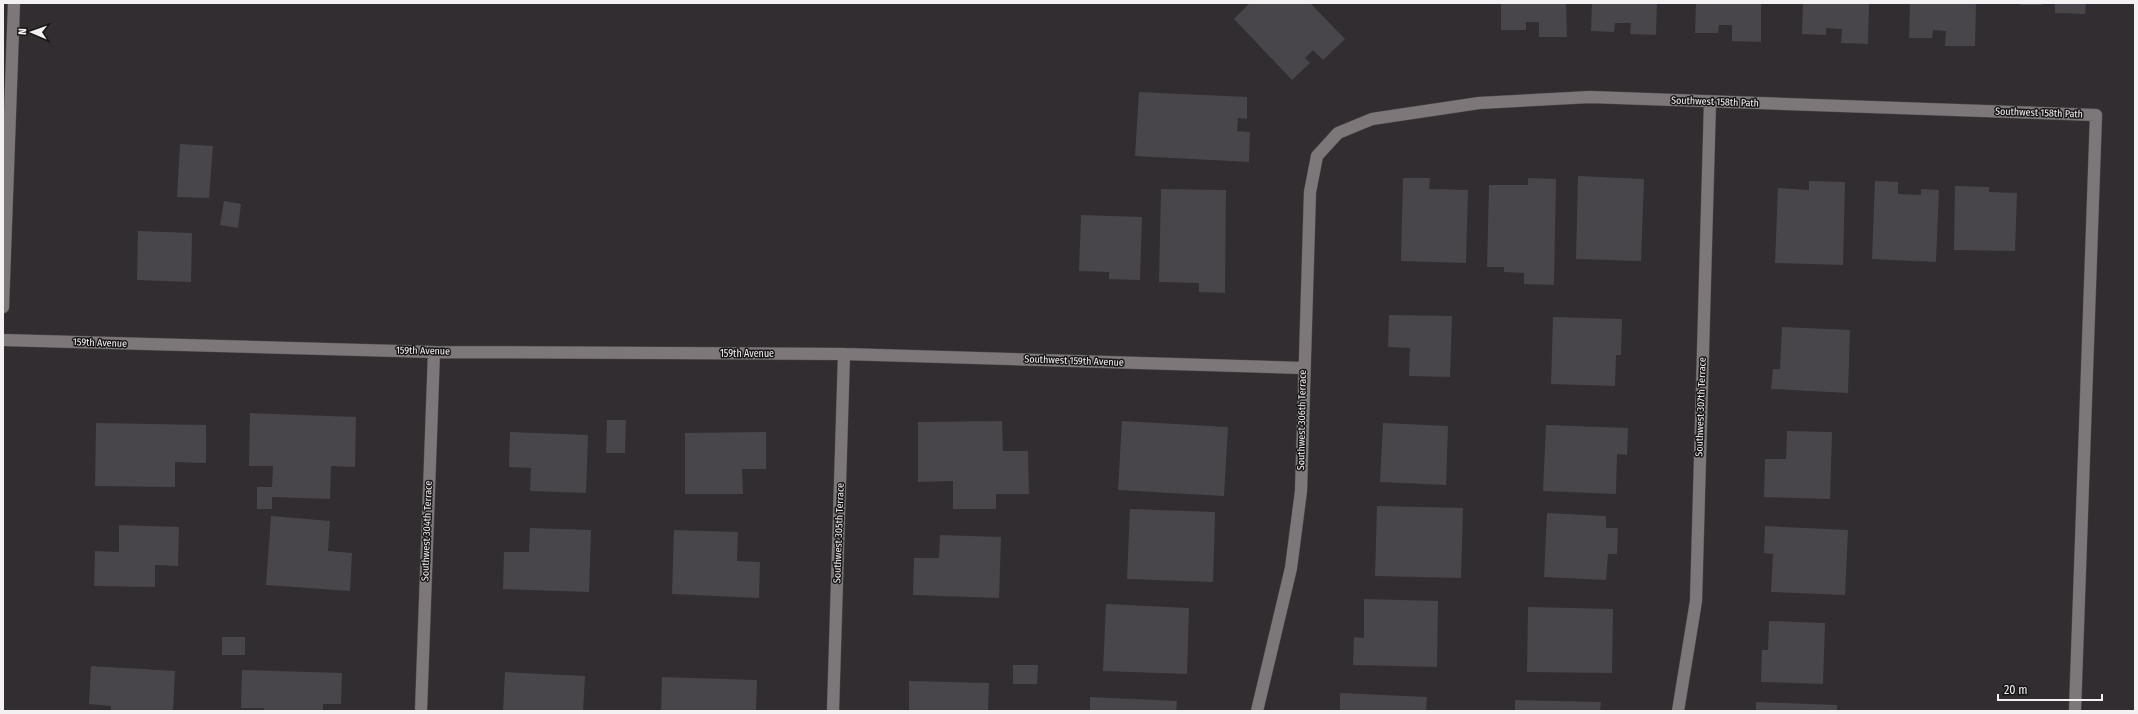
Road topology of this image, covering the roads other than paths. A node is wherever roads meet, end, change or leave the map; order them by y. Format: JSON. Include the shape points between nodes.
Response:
{"nodes":[{"id":1,"x":14,"y":3,"type":"edge"},
{"id":2,"x":1710,"y":102,"type":"junction"},
{"id":3,"x":6,"y":132,"type":"edge"},
{"id":4,"x":1338,"y":133,"type":"joint"},
{"id":5,"x":3,"y":307,"type":"edge"},
{"id":6,"x":3,"y":340,"type":"edge"},
{"id":7,"x":434,"y":352,"type":"junction"},
{"id":8,"x":844,"y":354,"type":"junction"},
{"id":9,"x":1304,"y":368,"type":"junction"},
{"id":10,"x":421,"y":711,"type":"edge"},
{"id":11,"x":833,"y":711,"type":"edge"},
{"id":12,"x":1257,"y":711,"type":"edge"},
{"id":13,"x":1678,"y":711,"type":"edge"},
{"id":14,"x":2075,"y":711,"type":"edge"}],
"edges":[{"from":1,"to":3,"type":"street"},
{"from":2,"to":4,"type":"street","name":"Southwest 158th Path","via":[[1590,97],[1479,103],[1372,119]]},
{"from":2,"to":13,"type":"street","name":"Southwest 307th Terrace","via":[[1696,601]]},
{"from":2,"to":14,"type":"street","name":"Southwest 158th Path","via":[[2096,115]]},
{"from":3,"to":5,"type":"street"},
{"from":4,"to":9,"type":"street","name":"Southwest 306th Terrace","via":[[1317,156],[1310,192]]},
{"from":6,"to":7,"type":"street","name":"159th Avenue"},
{"from":7,"to":8,"type":"street","name":"159th Avenue"},
{"from":7,"to":10,"type":"street","name":"Southwest 304th Terrace"},
{"from":8,"to":9,"type":"street","name":"Southwest 159th Avenue"},
{"from":8,"to":11,"type":"street","name":"Southwest 305th Terrace"},
{"from":9,"to":12,"type":"street","name":"Southwest 306th Terrace","via":[[1301,491],[1291,568]]}]}
